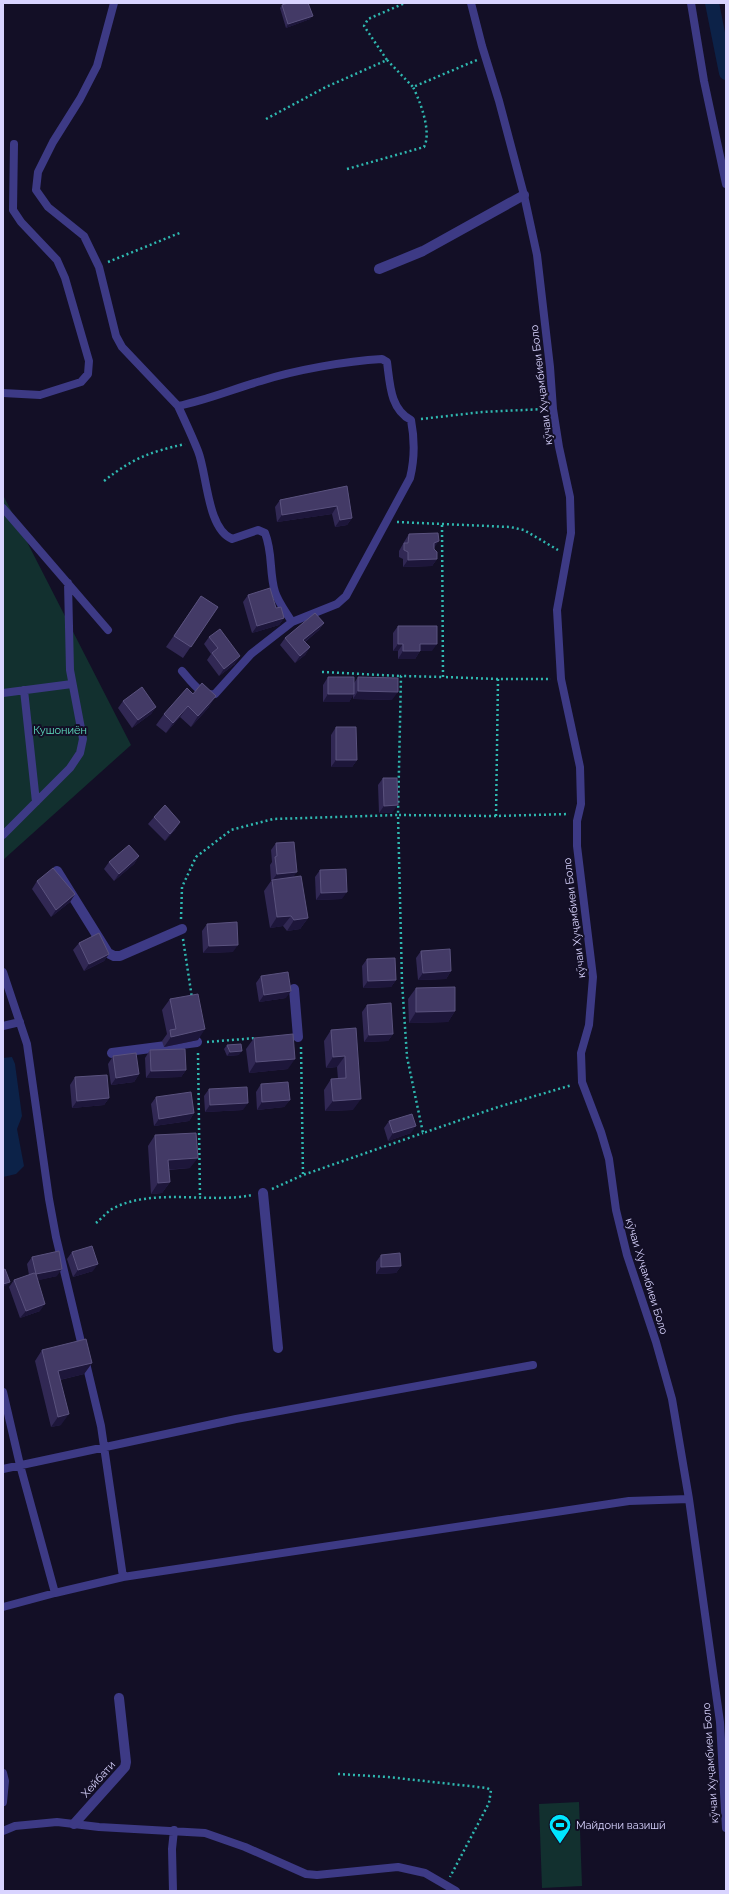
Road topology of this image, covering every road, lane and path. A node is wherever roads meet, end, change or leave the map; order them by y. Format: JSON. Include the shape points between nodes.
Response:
{"nodes":[{"id":1,"x":114,"y":3,"type":"edge"},
{"id":2,"x":405,"y":3,"type":"edge"},
{"id":3,"x":471,"y":3,"type":"edge"},
{"id":4,"x":691,"y":3,"type":"edge"},
{"id":5,"x":485,"y":57,"type":"junction"},
{"id":6,"x":387,"y":60,"type":"junction"},
{"id":7,"x":413,"y":87,"type":"junction"},
{"id":8,"x":266,"y":119,"type":"dead end"},
{"id":9,"x":14,"y":144,"type":"dead end"},
{"id":10,"x":347,"y":169,"type":"dead end"},
{"id":11,"x":726,"y":184,"type":"edge"},
{"id":12,"x":524,"y":195,"type":"junction"},
{"id":13,"x":182,"y":232,"type":"dead end"},
{"id":14,"x":99,"y":267,"type":"junction"},
{"id":15,"x":379,"y":269,"type":"dead end"},
{"id":16,"x":3,"y":393,"type":"edge"},
{"id":17,"x":178,"y":406,"type":"junction"},
{"id":18,"x":553,"y":409,"type":"junction"},
{"id":19,"x":411,"y":420,"type":"junction"},
{"id":20,"x":194,"y":442,"type":"junction"},
{"id":21,"x":104,"y":481,"type":"dead end"},
{"id":22,"x":3,"y":508,"type":"edge"},
{"id":23,"x":387,"y":521,"type":"junction"},
{"id":24,"x":442,"y":525,"type":"junction"},
{"id":25,"x":567,"y":555,"type":"junction"},
{"id":26,"x":68,"y":583,"type":"junction"},
{"id":27,"x":292,"y":622,"type":"junction"},
{"id":28,"x":108,"y":630,"type":"dead end"},
{"id":29,"x":182,"y":671,"type":"dead end"},
{"id":30,"x":322,"y":672,"type":"dead end"},
{"id":31,"x":401,"y":676,"type":"junction"},
{"id":32,"x":444,"y":677,"type":"junction"},
{"id":33,"x":498,"y":679,"type":"junction"},
{"id":34,"x":561,"y":679,"type":"junction"},
{"id":35,"x":72,"y":684,"type":"junction"},
{"id":36,"x":24,"y":690,"type":"junction"},
{"id":37,"x":3,"y":693,"type":"edge"},
{"id":38,"x":36,"y":802,"type":"junction"},
{"id":39,"x":579,"y":814,"type":"junction"},
{"id":40,"x":398,"y":815,"type":"junction"},
{"id":41,"x":496,"y":816,"type":"junction"},
{"id":42,"x":3,"y":835,"type":"edge"},
{"id":43,"x":56,"y":871,"type":"edge"},
{"id":44,"x":182,"y":929,"type":"junction"},
{"id":45,"x":3,"y":972,"type":"edge"},
{"id":46,"x":294,"y":989,"type":"dead end"},
{"id":47,"x":192,"y":1003,"type":"edge"},
{"id":48,"x":20,"y":1022,"type":"junction"},
{"id":49,"x":3,"y":1026,"type":"edge"},
{"id":50,"x":261,"y":1037,"type":"edge"},
{"id":51,"x":298,"y":1037,"type":"joint"},
{"id":52,"x":197,"y":1042,"type":"junction"},
{"id":53,"x":112,"y":1053,"type":"dead end"},
{"id":54,"x":582,"y":1082,"type":"junction"},
{"id":55,"x":303,"y":1175,"type":"dead end"},
{"id":56,"x":263,"y":1193,"type":"dead end"},
{"id":57,"x":200,"y":1197,"type":"dead end"},
{"id":58,"x":278,"y":1348,"type":"dead end"},
{"id":59,"x":534,"y":1365,"type":"dead end"},
{"id":60,"x":3,"y":1392,"type":"edge"},
{"id":61,"x":103,"y":1447,"type":"junction"},
{"id":62,"x":20,"y":1465,"type":"junction"},
{"id":63,"x":3,"y":1469,"type":"edge"},
{"id":64,"x":689,"y":1499,"type":"junction"},
{"id":65,"x":123,"y":1577,"type":"junction"},
{"id":66,"x":55,"y":1593,"type":"junction"},
{"id":67,"x":3,"y":1607,"type":"edge"},
{"id":68,"x":119,"y":1698,"type":"dead end"},
{"id":69,"x":3,"y":1773,"type":"edge"},
{"id":70,"x":338,"y":1774,"type":"dead end"},
{"id":71,"x":3,"y":1802,"type":"edge"},
{"id":72,"x":74,"y":1824,"type":"junction"},
{"id":73,"x":726,"y":1828,"type":"edge"},
{"id":74,"x":174,"y":1830,"type":"junction"},
{"id":75,"x":3,"y":1831,"type":"edge"},
{"id":76,"x":443,"y":1888,"type":"edge"},
{"id":77,"x":173,"y":1891,"type":"edge"},
{"id":78,"x":456,"y":1891,"type":"edge"}],
"edges":[{"from":1,"to":14,"type":"lane","via":[[96,66],[38,172],[36,190],[48,207],[84,236]]},
{"from":2,"to":6,"type":"path","via":[[368,19],[364,26]]},
{"from":3,"to":5,"type":"lane","name":"кӯчаи Хуҷамбиеи Боло"},
{"from":4,"to":11,"type":"lane","via":[[704,81]]},
{"from":5,"to":7,"type":"path"},
{"from":5,"to":12,"type":"lane","name":"кӯчаи Хуҷамбиеи Боло"},
{"from":6,"to":7,"type":"path"},
{"from":6,"to":8,"type":"path","via":[[326,87]]},
{"from":7,"to":10,"type":"path","via":[[423,111],[426,131],[424,147]]},
{"from":9,"to":16,"type":"lane","via":[[13,210],[56,260],[65,278],[89,361],[88,374],[81,382],[40,395]]},
{"from":12,"to":15,"type":"street","via":[[423,251]]},
{"from":12,"to":18,"type":"lane","name":"кӯчаи Хуҷамбиеи Боло","via":[[537,255]]},
{"from":13,"to":14,"type":"path"},
{"from":14,"to":17,"type":"lane","via":[[116,336],[122,347]]},
{"from":17,"to":19,"type":"lane","via":[[203,401],[261,380],[382,358],[387,362],[393,399],[398,410]]},
{"from":17,"to":20,"type":"lane"},
{"from":18,"to":19,"type":"path","via":[[482,412]]},
{"from":18,"to":25,"type":"lane","name":"кӯчаи Хуҷамбиеи Боло","via":[[570,497],[571,534]]},
{"from":19,"to":23,"type":"lane","via":[[415,441],[414,464],[410,478]]},
{"from":20,"to":21,"type":"path","via":[[144,455]]},
{"from":20,"to":27,"type":"lane","via":[[199,452],[214,519],[223,533],[232,538],[258,530],[265,533],[270,546],[275,592]]},
{"from":22,"to":26,"type":"lane"},
{"from":23,"to":24,"type":"path"},
{"from":23,"to":27,"type":"lane","via":[[346,596],[337,604]]},
{"from":24,"to":25,"type":"path","via":[[510,527],[524,530]]},
{"from":24,"to":32,"type":"path"},
{"from":25,"to":34,"type":"lane","name":"кӯчаи Хуҷамбиеи Боло","via":[[557,610]]},
{"from":26,"to":28,"type":"lane"},
{"from":26,"to":35,"type":"lane"},
{"from":27,"to":29,"type":"lane","via":[[250,654],[215,694],[202,692]]},
{"from":30,"to":31,"type":"path"},
{"from":31,"to":32,"type":"path"},
{"from":31,"to":40,"type":"path"},
{"from":32,"to":33,"type":"path"},
{"from":33,"to":34,"type":"path"},
{"from":33,"to":41,"type":"path"},
{"from":34,"to":39,"type":"lane","name":"кӯчаи Хуҷамбиеи Боло","via":[[580,768],[582,795]]},
{"from":35,"to":36,"type":"lane"},
{"from":35,"to":38,"type":"lane","via":[[83,739],[80,753],[70,768]]},
{"from":36,"to":37,"type":"lane"},
{"from":36,"to":38,"type":"lane"},
{"from":38,"to":42,"type":"lane"},
{"from":39,"to":41,"type":"path"},
{"from":39,"to":54,"type":"lane","name":"кӯчаи Хуҷамбиеи Боло","via":[[577,846],[593,977],[589,1025],[581,1054]]},
{"from":40,"to":41,"type":"path"},
{"from":40,"to":44,"type":"path","via":[[273,818],[231,830],[196,857],[182,887]]},
{"from":40,"to":54,"type":"path","via":[[406,1049],[423,1133]]},
{"from":43,"to":44,"type":"street","via":[[108,952],[114,956],[120,956]]},
{"from":44,"to":47,"type":"path"},
{"from":45,"to":48,"type":"lane"},
{"from":46,"to":51,"type":"street"},
{"from":48,"to":49,"type":"lane"},
{"from":48,"to":61,"type":"lane","via":[[28,1044],[56,1237],[101,1426]]},
{"from":50,"to":52,"type":"path"},
{"from":51,"to":55,"type":"path"},
{"from":52,"to":53,"type":"street"},
{"from":52,"to":57,"type":"path"},
{"from":54,"to":64,"type":"lane","name":"кӯчаи Хуҷамбиеи Боло","via":[[609,1159],[616,1210],[627,1255],[672,1399]]},
{"from":56,"to":58,"type":"street"},
{"from":59,"to":61,"type":"lane","via":[[236,1418]]},
{"from":60,"to":62,"type":"lane"},
{"from":61,"to":62,"type":"lane"},
{"from":61,"to":65,"type":"lane"},
{"from":62,"to":63,"type":"lane"},
{"from":62,"to":66,"type":"lane"},
{"from":64,"to":65,"type":"lane","via":[[629,1502]]},
{"from":64,"to":73,"type":"lane","name":"кӯчаи Хуҷамбиеи Боло","via":[[720,1722]]},
{"from":65,"to":66,"type":"lane"},
{"from":66,"to":67,"type":"lane"},
{"from":68,"to":72,"type":"street","name":"Хейбати","via":[[125,1767]]},
{"from":69,"to":71,"type":"lane"},
{"from":70,"to":76,"type":"path","via":[[388,1777],[490,1790],[489,1803]]},
{"from":72,"to":74,"type":"lane","via":[[107,1828]]},
{"from":72,"to":75,"type":"lane","via":[[36,1823],[15,1826]]},
{"from":74,"to":76,"type":"lane","via":[[205,1832],[306,1874],[398,1867],[425,1873]]},
{"from":74,"to":77,"type":"lane"},
{"from":76,"to":78,"type":"lane"}]}
